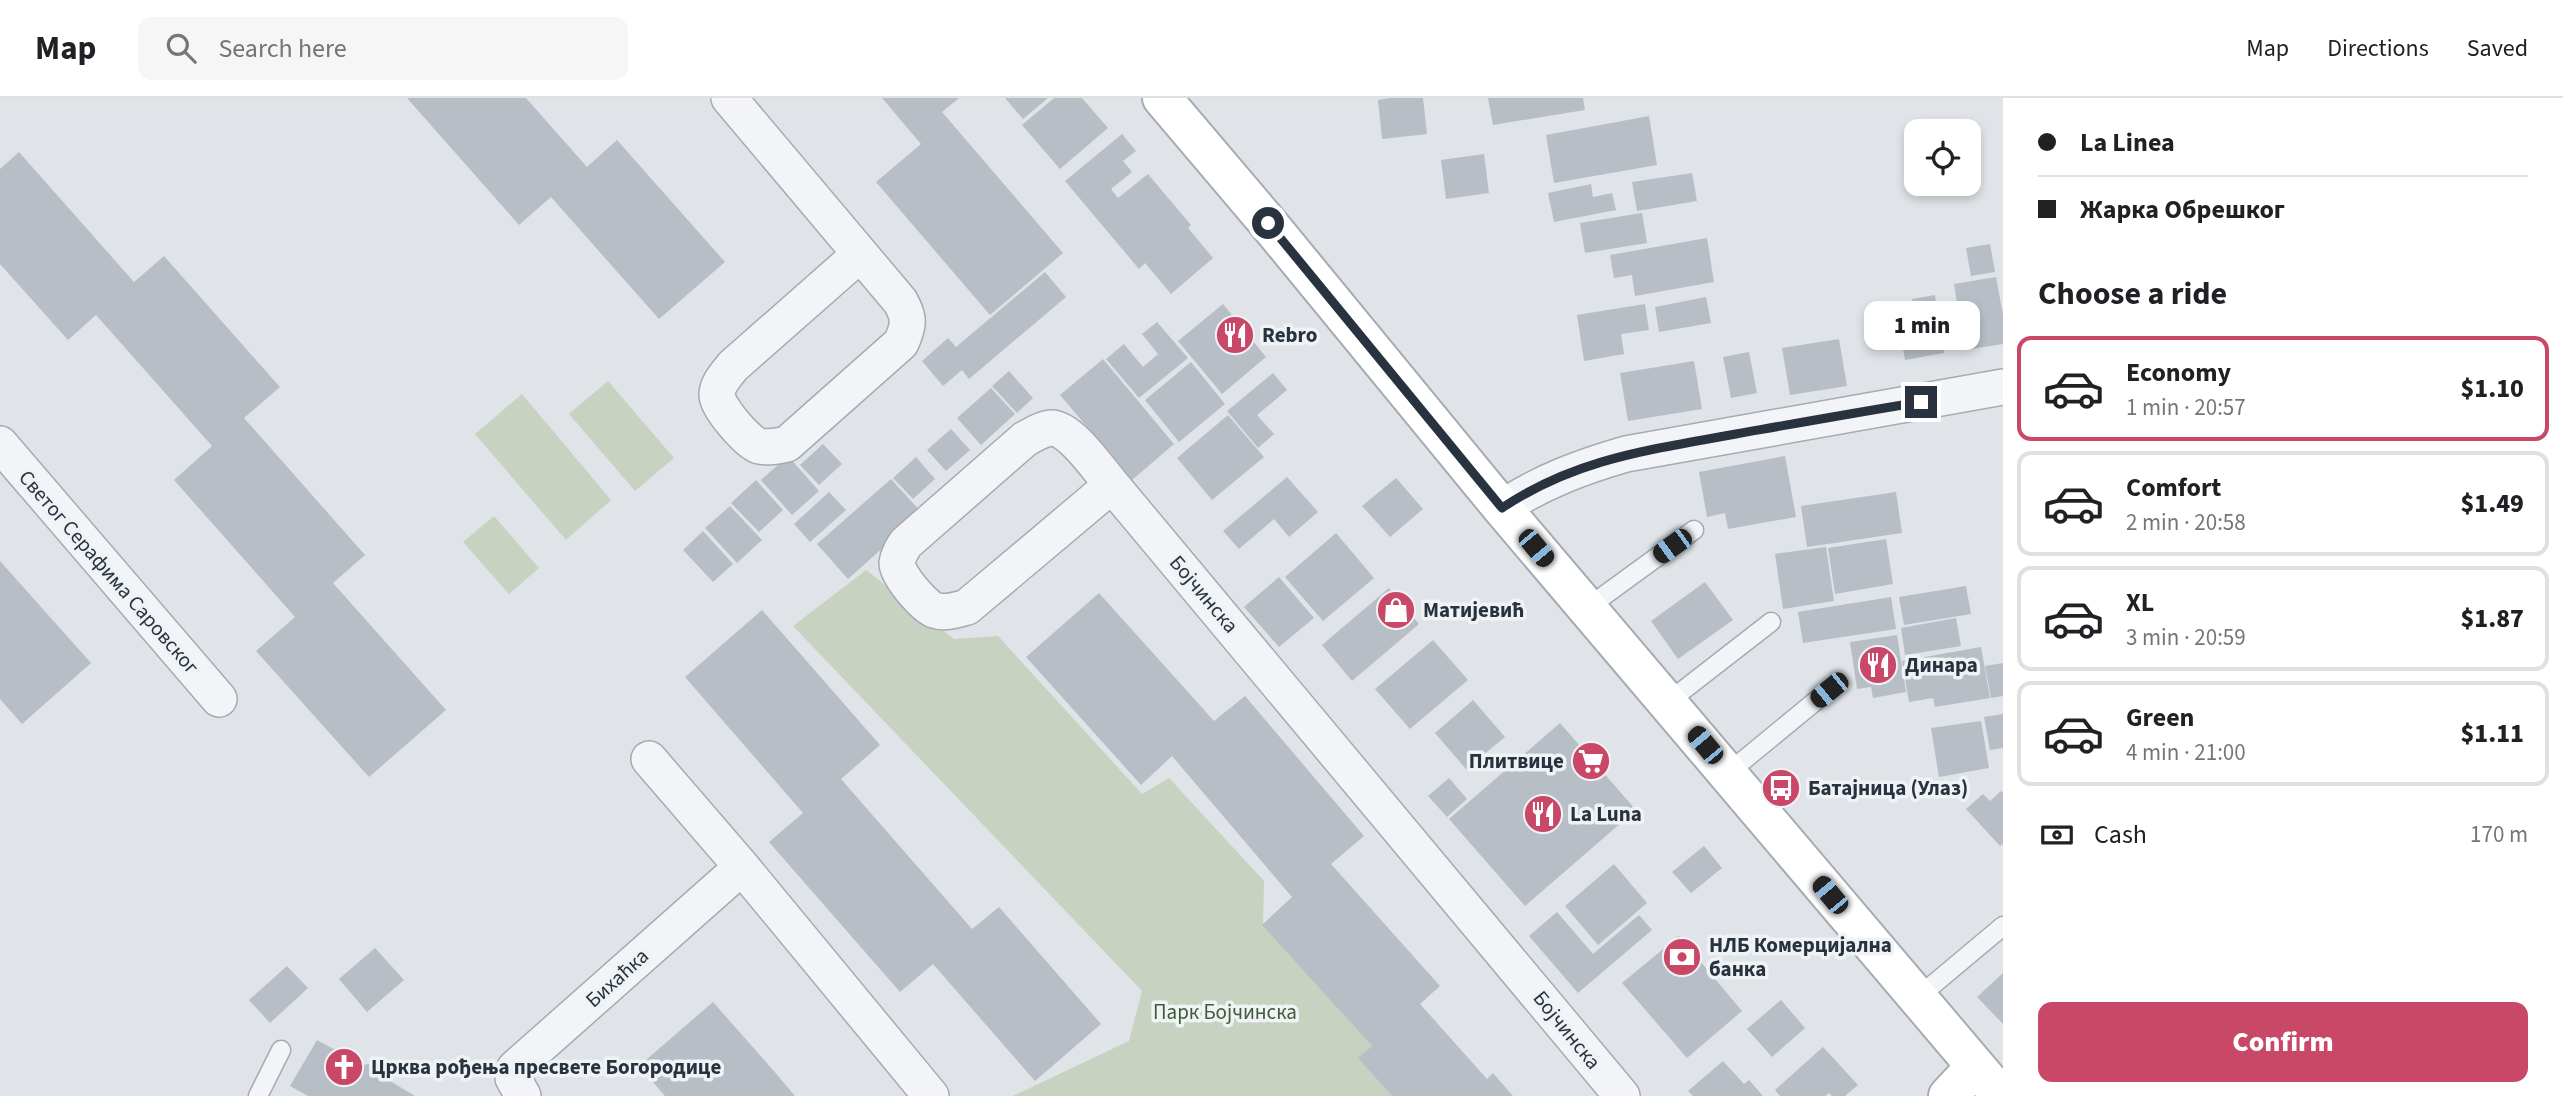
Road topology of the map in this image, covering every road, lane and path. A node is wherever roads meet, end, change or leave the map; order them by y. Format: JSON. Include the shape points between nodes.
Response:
{"nodes":[{"id":1,"x":729,"y":98,"type":"edge"},
{"id":2,"x":1162,"y":98,"type":"edge"},
{"id":3,"x":859,"y":255,"type":"junction"},
{"id":4,"x":2003,"y":387,"type":"edge"},
{"id":5,"x":0,"y":444,"type":"edge"},
{"id":6,"x":1112,"y":485,"type":"junction"},
{"id":7,"x":1502,"y":508,"type":"junction"},
{"id":8,"x":1694,"y":530,"type":"dead end"},
{"id":9,"x":1587,"y":608,"type":"junction"},
{"id":10,"x":1771,"y":622,"type":"dead end"},
{"id":11,"x":1829,"y":690,"type":"dead end"},
{"id":12,"x":219,"y":699,"type":"dead end"},
{"id":13,"x":1668,"y":702,"type":"junction"},
{"id":14,"x":649,"y":759,"type":"dead end"},
{"id":15,"x":1728,"y":773,"type":"junction"},
{"id":16,"x":742,"y":867,"type":"junction"},
{"id":17,"x":2003,"y":926,"type":"edge"},
{"id":18,"x":1917,"y":998,"type":"junction"},
{"id":19,"x":281,"y":1050,"type":"dead end"},
{"id":20,"x":1975,"y":1067,"type":"junction"},
{"id":21,"x":258,"y":1096,"type":"edge"},
{"id":22,"x":523,"y":1096,"type":"edge"},
{"id":23,"x":931,"y":1096,"type":"edge"},
{"id":24,"x":1622,"y":1096,"type":"edge"},
{"id":25,"x":1948,"y":1096,"type":"edge"},
{"id":26,"x":2001,"y":1096,"type":"edge"}],
"edges":[{"from":1,"to":3,"type":"street"},
{"from":2,"to":7,"type":"main road"},
{"from":3,"to":3,"type":"street","via":[[733,366],[719,384],[720,407],[752,444],[787,444],[901,342],[908,326],[905,309]]},
{"from":4,"to":7,"type":"street","via":[[1626,454],[1566,472]]},
{"from":5,"to":12,"type":"street","name":"Светог Серафима Саровског"},
{"from":6,"to":6,"type":"street","name":"Бојчинска","via":[[967,607],[933,610],[897,566],[906,543],[1038,432],[1054,428],[1067,432]]},
{"from":6,"to":24,"type":"street","name":"Бојчинска"},
{"from":7,"to":9,"type":"main road"},
{"from":8,"to":9,"type":"lane"},
{"from":9,"to":13,"type":"main road"},
{"from":10,"to":13,"type":"lane"},
{"from":11,"to":15,"type":"lane"},
{"from":13,"to":15,"type":"main road"},
{"from":14,"to":16,"type":"street"},
{"from":15,"to":18,"type":"main road"},
{"from":16,"to":22,"type":"street","name":"Бихаћка","via":[[515,1068],[513,1078]]},
{"from":16,"to":23,"type":"street"},
{"from":17,"to":18,"type":"lane"},
{"from":18,"to":20,"type":"main road"},
{"from":19,"to":21,"type":"lane"},
{"from":20,"to":25,"type":"main road"},
{"from":20,"to":26,"type":"main road"}]}
